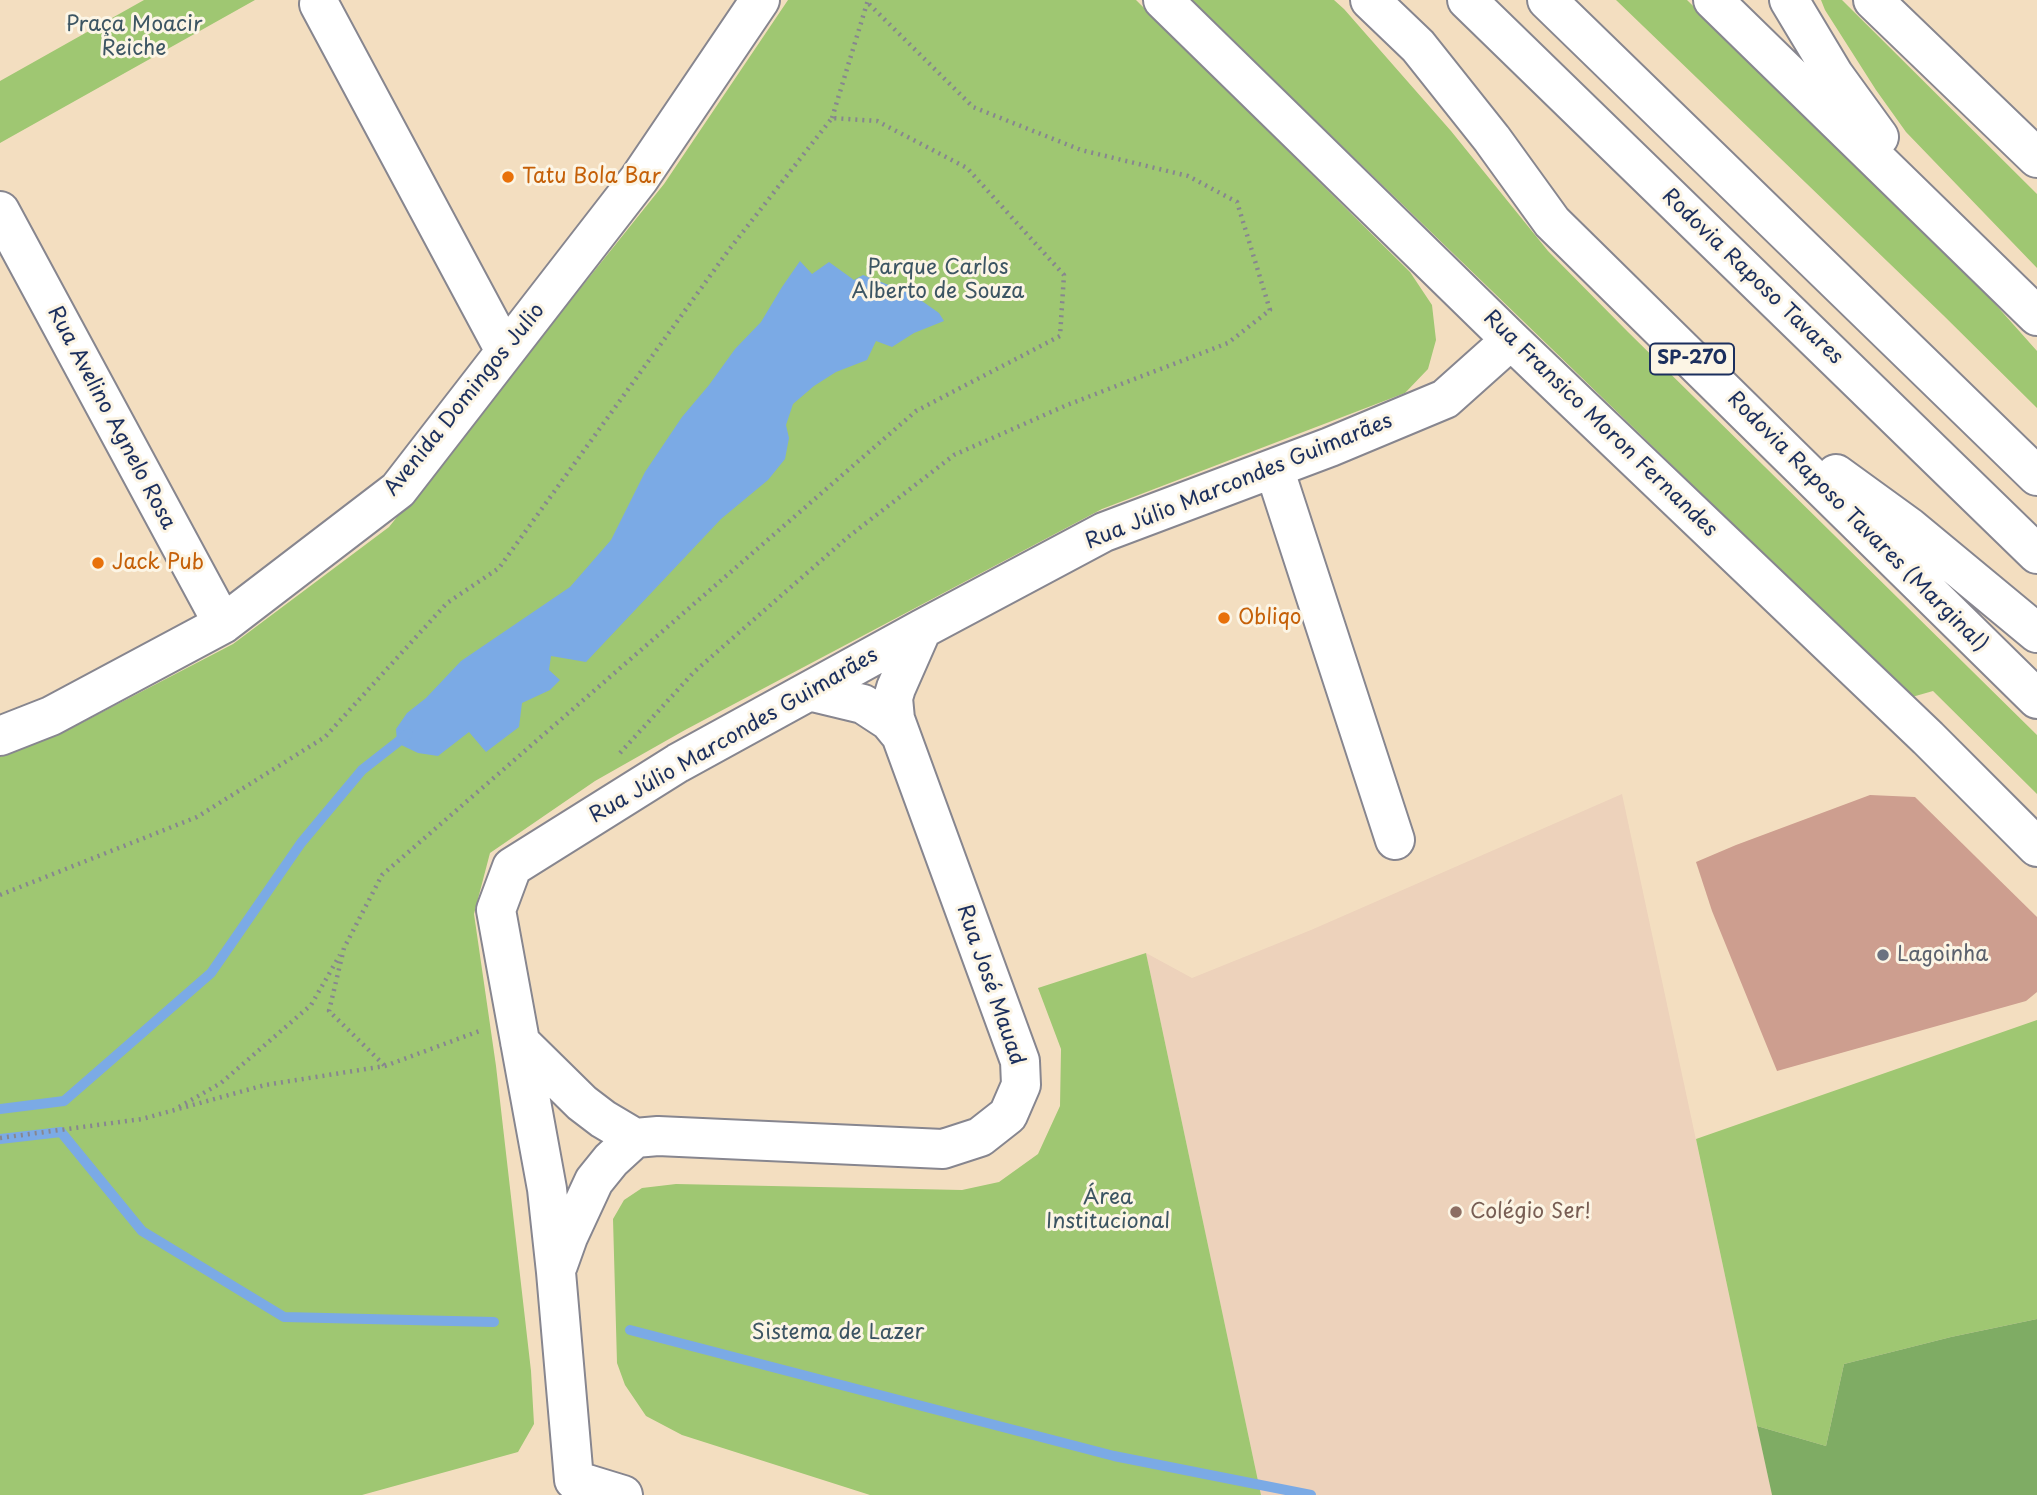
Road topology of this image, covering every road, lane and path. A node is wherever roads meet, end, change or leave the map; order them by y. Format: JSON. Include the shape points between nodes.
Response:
{"nodes":[{"id":1,"x":1163,"y":0,"type":"edge"},
{"id":2,"x":1370,"y":0,"type":"edge"},
{"id":3,"x":1467,"y":0,"type":"edge"},
{"id":4,"x":1546,"y":0,"type":"edge"},
{"id":5,"x":1713,"y":0,"type":"edge"},
{"id":6,"x":1789,"y":0,"type":"edge"},
{"id":7,"x":1873,"y":0,"type":"edge"},
{"id":8,"x":758,"y":2,"type":"edge"},
{"id":9,"x":868,"y":2,"type":"edge"},
{"id":10,"x":319,"y":4,"type":"dead end"},
{"id":11,"x":832,"y":118,"type":"junction"},
{"id":12,"x":2035,"y":153,"type":"edge"},
{"id":13,"x":0,"y":211,"type":"edge"},
{"id":14,"x":1980,"y":261,"type":"junction"},
{"id":15,"x":2037,"y":316,"type":"edge"},
{"id":16,"x":1511,"y":340,"type":"junction"},
{"id":17,"x":505,"y":351,"type":"junction"},
{"id":18,"x":1725,"y":391,"type":"junction"},
{"id":19,"x":1274,"y":468,"type":"junction"},
{"id":20,"x":2037,"y":476,"type":"edge"},
{"id":21,"x":2037,"y":554,"type":"edge"},
{"id":22,"x":223,"y":624,"type":"junction"},
{"id":23,"x":922,"y":629,"type":"junction"},
{"id":24,"x":2037,"y":633,"type":"edge"},
{"id":25,"x":809,"y":691,"type":"junction"},
{"id":26,"x":2037,"y":699,"type":"edge"},
{"id":27,"x":898,"y":732,"type":"junction"},
{"id":28,"x":0,"y":736,"type":"edge"},
{"id":29,"x":613,"y":761,"type":"dead end"},
{"id":30,"x":1395,"y":840,"type":"dead end"},
{"id":31,"x":2037,"y":847,"type":"edge"},
{"id":32,"x":0,"y":894,"type":"edge"},
{"id":33,"x":344,"y":948,"type":"junction"},
{"id":34,"x":518,"y":1029,"type":"junction"},
{"id":35,"x":385,"y":1066,"type":"junction"},
{"id":36,"x":172,"y":1111,"type":"junction"},
{"id":37,"x":0,"y":1138,"type":"edge"},
{"id":38,"x":635,"y":1138,"type":"junction"},
{"id":39,"x":556,"y":1272,"type":"junction"},
{"id":40,"x":562,"y":1487,"type":"edge"},
{"id":41,"x":623,"y":1495,"type":"edge"}],
"edges":[{"from":1,"to":16,"type":"main road","name":"Rua Fransico Moron Fernandes"},
{"from":2,"to":18,"type":"main road","name":"Rodovia Raposo Tavares (Marginal)","number":"SP-270","via":[[1418,46],[1552,222]]},
{"from":3,"to":21,"type":"main road","name":"Rodovia Raposo Tavares"},
{"from":4,"to":20,"type":"main road"},
{"from":5,"to":14,"type":"main road"},
{"from":6,"to":14,"type":"main road","via":[[1834,75],[1885,146]]},
{"from":7,"to":12,"type":"main road"},
{"from":8,"to":17,"type":"main road","name":"Avenida Domingos Julio","via":[[639,179]]},
{"from":9,"to":11,"type":"path"},
{"from":9,"to":29,"type":"path","via":[[973,107],[1082,150],[1188,176],[1237,202],[1270,310],[1228,343],[1067,405],[954,455],[848,537],[694,671]]},
{"from":10,"to":17,"type":"main road"},
{"from":11,"to":32,"type":"path","via":[[727,251],[499,568],[447,603],[325,737],[197,817]]},
{"from":11,"to":33,"type":"path","via":[[877,121],[967,168],[1064,275],[1060,336],[916,411],[382,875]]},
{"from":13,"to":22,"type":"main road","name":"Rua Avelino Agnelo Rosa"},
{"from":14,"to":15,"type":"main road"},
{"from":16,"to":19,"type":"main road","name":"Rua Júlio Marcondes Guimarães","via":[[1445,400]]},
{"from":16,"to":31,"type":"main road","name":"Rua Fransico Moron Fernandes"},
{"from":17,"to":22,"type":"main road","name":"Avenida Domingos Julio","via":[[398,490]]},
{"from":18,"to":24,"type":"main road","via":[[1909,527]]},
{"from":18,"to":26,"type":"main road","name":"Rodovia Raposo Tavares (Marginal)","number":"SP-270"},
{"from":19,"to":23,"type":"main road","name":"Rua Júlio Marcondes Guimarães","via":[[1104,532]]},
{"from":19,"to":30,"type":"main road"},
{"from":22,"to":28,"type":"main road","name":"Avenida Domingos Julio","via":[[51,716]]},
{"from":23,"to":25,"type":"main road","name":"Rua Júlio Marcondes Guimarães"},
{"from":23,"to":27,"type":"main road","name":"Rua José Mauad","via":[[893,698]]},
{"from":25,"to":27,"type":"main road","name":"Rua José Mauad","via":[[863,704]]},
{"from":25,"to":34,"type":"main road","name":"Rua Júlio Marcondes Guimarães","via":[[678,763],[512,867],[496,910]]},
{"from":27,"to":38,"type":"main road","name":"Rua José Mauad","via":[[1020,1061],[1021,1085],[1008,1115],[980,1137],[943,1149]]},
{"from":33,"to":35,"type":"path","via":[[329,1011]]},
{"from":33,"to":36,"type":"path","via":[[311,1005],[221,1083]]},
{"from":34,"to":35,"type":"path","via":[[445,1045]]},
{"from":34,"to":38,"type":"main road","via":[[582,1103]]},
{"from":34,"to":39,"type":"main road","name":"Rua Júlio Marcondes Guimarães","via":[[547,1189]]},
{"from":35,"to":36,"type":"path","via":[[265,1085]]},
{"from":36,"to":37,"type":"path"},
{"from":38,"to":39,"type":"main road","via":[[594,1181]]},
{"from":39,"to":40,"type":"main road","name":"Rua Júlio Marcondes Guimarães"},
{"from":40,"to":41,"type":"main road"}]}
